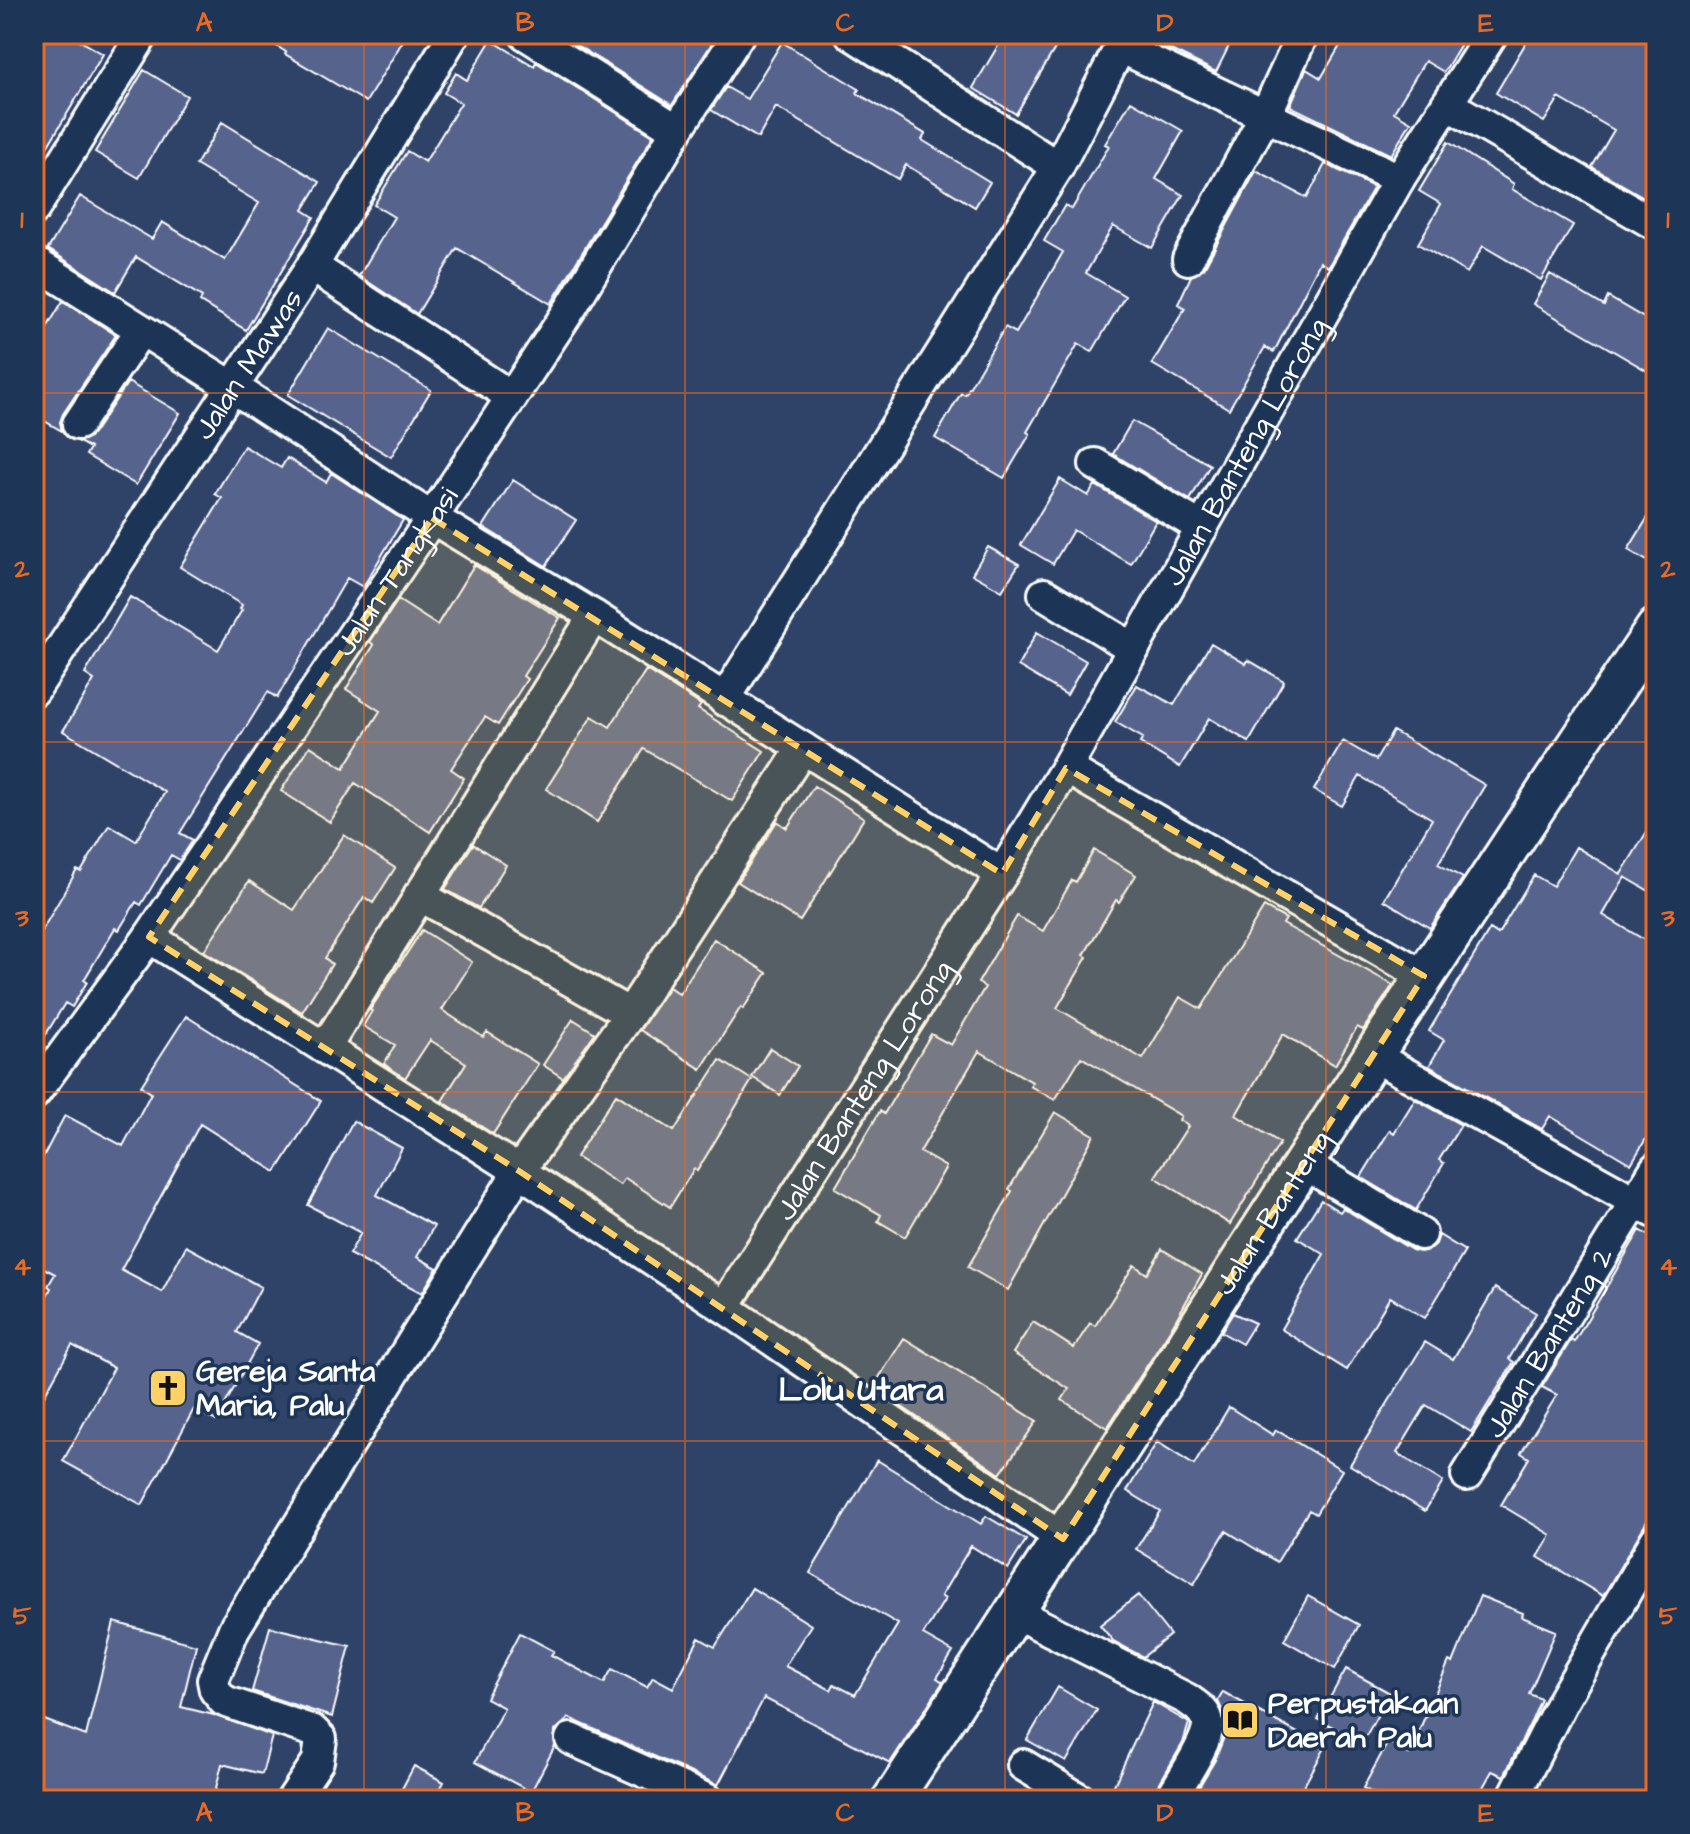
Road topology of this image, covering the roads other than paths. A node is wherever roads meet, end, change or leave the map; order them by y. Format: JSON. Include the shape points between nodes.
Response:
{"nodes":[{"id":1,"x":143,"y":34,"type":"edge"},
{"id":2,"x":454,"y":34,"type":"edge"},
{"id":3,"x":525,"y":34,"type":"edge"},
{"id":4,"x":739,"y":34,"type":"edge"},
{"id":5,"x":851,"y":34,"type":"edge"},
{"id":6,"x":1303,"y":34,"type":"edge"},
{"id":7,"x":1492,"y":34,"type":"edge"},
{"id":8,"x":1124,"y":40,"type":"edge"},
{"id":9,"x":1447,"y":104,"type":"junction"},
{"id":10,"x":1266,"y":114,"type":"junction"},
{"id":11,"x":677,"y":130,"type":"junction"},
{"id":12,"x":1058,"y":167,"type":"junction"},
{"id":13,"x":1399,"y":179,"type":"junction"},
{"id":14,"x":34,"y":209,"type":"edge"},
{"id":15,"x":1656,"y":225,"type":"edge"},
{"id":16,"x":1188,"y":259,"type":"dead end"},
{"id":17,"x":34,"y":262,"type":"edge"},
{"id":18,"x":312,"y":266,"type":"junction"},
{"id":19,"x":141,"y":330,"type":"junction"},
{"id":20,"x":231,"y":386,"type":"junction"},
{"id":21,"x":512,"y":397,"type":"junction"},
{"id":22,"x":78,"y":424,"type":"dead end"},
{"id":23,"x":1095,"y":464,"type":"dead end"},
{"id":24,"x":432,"y":518,"type":"junction"},
{"id":25,"x":1202,"y":528,"type":"junction"},
{"id":26,"x":1044,"y":594,"type":"dead end"},
{"id":27,"x":594,"y":616,"type":"junction"},
{"id":28,"x":1656,"y":628,"type":"edge"},
{"id":29,"x":1134,"y":649,"type":"junction"},
{"id":30,"x":34,"y":690,"type":"edge"},
{"id":31,"x":724,"y":700,"type":"junction"},
{"id":32,"x":803,"y":748,"type":"junction"},
{"id":33,"x":1066,"y":768,"type":"junction"},
{"id":34,"x":1002,"y":874,"type":"junction"},
{"id":35,"x":419,"y":895,"type":"junction"},
{"id":36,"x":149,"y":937,"type":"junction"},
{"id":37,"x":1424,"y":976,"type":"junction"},
{"id":38,"x":630,"y":1014,"type":"junction"},
{"id":39,"x":325,"y":1048,"type":"junction"},
{"id":40,"x":1372,"y":1055,"type":"junction"},
{"id":41,"x":34,"y":1094,"type":"edge"},
{"id":42,"x":1303,"y":1163,"type":"junction"},
{"id":43,"x":1656,"y":1168,"type":"edge"},
{"id":44,"x":519,"y":1171,"type":"junction"},
{"id":45,"x":1645,"y":1207,"type":"edge"},
{"id":46,"x":1421,"y":1234,"type":"dead end"},
{"id":47,"x":724,"y":1307,"type":"junction"},
{"id":48,"x":1467,"y":1475,"type":"dead end"},
{"id":49,"x":1063,"y":1539,"type":"junction"},
{"id":50,"x":1656,"y":1540,"type":"edge"},
{"id":51,"x":1014,"y":1612,"type":"junction"},
{"id":52,"x":571,"y":1739,"type":"dead end"},
{"id":53,"x":1023,"y":1765,"type":"dead end"},
{"id":54,"x":292,"y":1800,"type":"edge"},
{"id":55,"x":708,"y":1800,"type":"edge"},
{"id":56,"x":892,"y":1800,"type":"edge"},
{"id":57,"x":1081,"y":1800,"type":"edge"},
{"id":58,"x":1170,"y":1800,"type":"edge"},
{"id":59,"x":1512,"y":1800,"type":"edge"}],
"edges":[{"from":1,"to":14,"type":"street"},
{"from":2,"to":18,"type":"street","name":"Jalan Mawas"},
{"from":3,"to":11,"type":"street"},
{"from":4,"to":11,"type":"street","name":"Jalan Tangkasi"},
{"from":5,"to":12,"type":"street"},
{"from":6,"to":10,"type":"street"},
{"from":7,"to":9,"type":"street","name":"Jalan Banteng Lorong"},
{"from":8,"to":10,"type":"street"},
{"from":8,"to":12,"type":"street"},
{"from":9,"to":13,"type":"street","name":"Jalan Banteng Lorong"},
{"from":9,"to":15,"type":"street"},
{"from":10,"to":13,"type":"street"},
{"from":10,"to":16,"type":"street"},
{"from":11,"to":21,"type":"street","name":"Jalan Tangkasi"},
{"from":12,"to":31,"type":"street"},
{"from":13,"to":25,"type":"street","name":"Jalan Banteng Lorong"},
{"from":17,"to":19,"type":"street"},
{"from":18,"to":20,"type":"street","name":"Jalan Mawas"},
{"from":18,"to":21,"type":"street"},
{"from":19,"to":20,"type":"street"},
{"from":19,"to":22,"type":"street"},
{"from":20,"to":24,"type":"street"},
{"from":20,"to":30,"type":"street","name":"Jalan Mawas"},
{"from":21,"to":24,"type":"street","name":"Jalan Tangkasi"},
{"from":23,"to":25,"type":"street"},
{"from":24,"to":27,"type":"street"},
{"from":24,"to":36,"type":"street","name":"Jalan Tangkasi"},
{"from":25,"to":29,"type":"street","name":"Jalan Banteng Lorong"},
{"from":26,"to":29,"type":"street"},
{"from":27,"to":31,"type":"street"},
{"from":27,"to":35,"type":"street"},
{"from":28,"to":37,"type":"street","name":"Jalan Banteng"},
{"from":29,"to":33,"type":"street","name":"Jalan Banteng Lorong"},
{"from":31,"to":32,"type":"street"},
{"from":32,"to":34,"type":"street"},
{"from":32,"to":38,"type":"street"},
{"from":33,"to":34,"type":"street","name":"Jalan Banteng Lorong"},
{"from":33,"to":37,"type":"street"},
{"from":34,"to":47,"type":"street","name":"Jalan Banteng Lorong"},
{"from":35,"to":38,"type":"street"},
{"from":35,"to":39,"type":"street"},
{"from":36,"to":39,"type":"street"},
{"from":36,"to":41,"type":"street","name":"Jalan Tangkasi"},
{"from":37,"to":40,"type":"street","name":"Jalan Banteng"},
{"from":38,"to":44,"type":"street"},
{"from":39,"to":44,"type":"street"},
{"from":40,"to":42,"type":"street","name":"Jalan Banteng"},
{"from":40,"to":45,"type":"street"},
{"from":42,"to":46,"type":"street"},
{"from":42,"to":49,"type":"street","name":"Jalan Banteng"},
{"from":43,"to":45,"type":"street","name":"Jalan Banteng 2"},
{"from":44,"to":47,"type":"street"},
{"from":44,"to":54,"type":"street","via":[[234,1629],[213,1680],[224,1701],[313,1731],[321,1739],[318,1761]]},
{"from":45,"to":48,"type":"street","name":"Jalan Banteng 2"},
{"from":47,"to":49,"type":"street"},
{"from":49,"to":51,"type":"street","name":"Jalan Banteng"},
{"from":50,"to":59,"type":"street"},
{"from":51,"to":56,"type":"street","name":"Jalan Banteng"},
{"from":51,"to":58,"type":"street","via":[[1202,1711],[1208,1723],[1204,1739]]},
{"from":52,"to":55,"type":"street"},
{"from":53,"to":57,"type":"street"}]}
